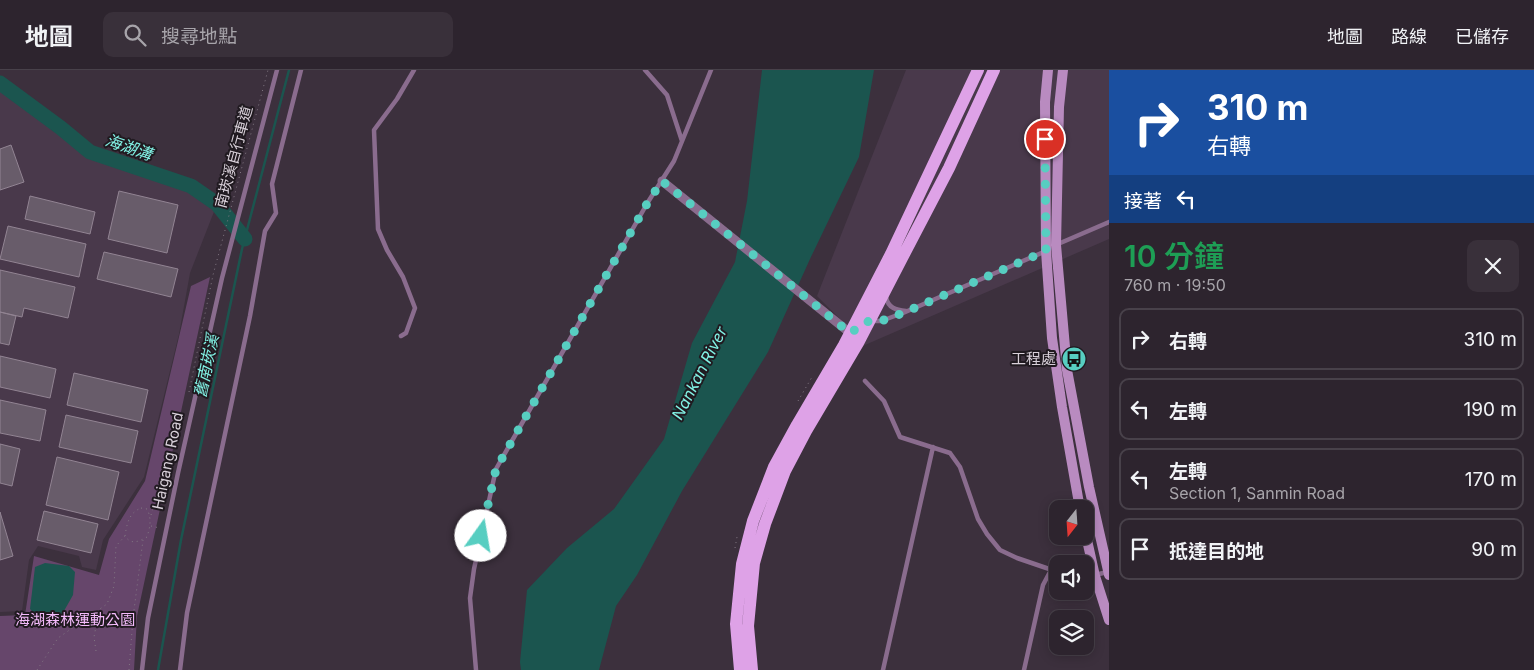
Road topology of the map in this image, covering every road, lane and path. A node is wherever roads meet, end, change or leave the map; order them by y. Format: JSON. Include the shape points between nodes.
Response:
{"nodes":[{"id":1,"x":268,"y":70,"type":"edge"},
{"id":2,"x":277,"y":70,"type":"edge"},
{"id":3,"x":301,"y":70,"type":"edge"},
{"id":4,"x":414,"y":70,"type":"edge"},
{"id":5,"x":645,"y":70,"type":"edge"},
{"id":6,"x":711,"y":70,"type":"edge"},
{"id":7,"x":978,"y":70,"type":"edge"},
{"id":8,"x":994,"y":70,"type":"edge"},
{"id":9,"x":1048,"y":70,"type":"edge"},
{"id":10,"x":1063,"y":70,"type":"edge"},
{"id":11,"x":682,"y":141,"type":"junction"},
{"id":12,"x":662,"y":181,"type":"junction"},
{"id":13,"x":1109,"y":222,"type":"edge"},
{"id":14,"x":1056,"y":245,"type":"junction"},
{"id":15,"x":220,"y":249,"type":"dead end"},
{"id":16,"x":1046,"y":251,"type":"junction"},
{"id":17,"x":885,"y":291,"type":"junction"},
{"id":18,"x":907,"y":312,"type":"junction"},
{"id":19,"x":869,"y":321,"type":"junction"},
{"id":20,"x":856,"y":335,"type":"junction"},
{"id":21,"x":401,"y":336,"type":"dead end"},
{"id":22,"x":865,"y":381,"type":"dead end"},
{"id":23,"x":933,"y":447,"type":"junction"},
{"id":24,"x":164,"y":473,"type":"dead end"},
{"id":25,"x":1078,"y":500,"type":"edge"},
{"id":26,"x":150,"y":516,"type":"junction"},
{"id":27,"x":150,"y":526,"type":"junction"},
{"id":28,"x":160,"y":528,"type":"dead end"},
{"id":29,"x":125,"y":536,"type":"junction"},
{"id":30,"x":143,"y":540,"type":"junction"},
{"id":31,"x":1049,"y":569,"type":"edge"},
{"id":32,"x":1109,"y":573,"type":"edge"},
{"id":33,"x":1049,"y":574,"type":"edge"},
{"id":34,"x":1094,"y":576,"type":"edge"},
{"id":35,"x":1094,"y":586,"type":"edge"},
{"id":36,"x":99,"y":610,"type":"junction"},
{"id":37,"x":1109,"y":620,"type":"edge"},
{"id":38,"x":96,"y":651,"type":"dead end"},
{"id":39,"x":38,"y":670,"type":"edge"},
{"id":40,"x":129,"y":670,"type":"edge"},
{"id":41,"x":142,"y":670,"type":"edge"},
{"id":42,"x":180,"y":670,"type":"edge"},
{"id":43,"x":476,"y":670,"type":"edge"},
{"id":44,"x":740,"y":670,"type":"edge"},
{"id":45,"x":752,"y":670,"type":"edge"},
{"id":46,"x":883,"y":670,"type":"edge"},
{"id":47,"x":1024,"y":670,"type":"edge"}],
"edges":[{"from":1,"to":15,"type":"path","name":"南崁溪自行車道"},
{"from":2,"to":41,"type":"lane","name":"Haigang Road","via":[[178,473],[148,618]]},
{"from":3,"to":42,"type":"lane","via":[[272,184],[276,213],[265,231],[187,613]]},
{"from":4,"to":21,"type":"lane","via":[[374,130],[378,229],[416,308],[406,333]]},
{"from":5,"to":11,"type":"lane","via":[[666,95]]},
{"from":6,"to":11,"type":"lane"},
{"from":7,"to":20,"type":"main road"},
{"from":8,"to":17,"type":"main road","via":[[949,168]]},
{"from":9,"to":16,"type":"street","via":[[1045,102]]},
{"from":10,"to":14,"type":"street","via":[[1059,107]]},
{"from":11,"to":12,"type":"lane"},
{"from":12,"to":20,"type":"street"},
{"from":12,"to":43,"type":"lane","via":[[496,469],[470,598]]},
{"from":13,"to":14,"type":"lane"},
{"from":14,"to":16,"type":"lane"},
{"from":14,"to":32,"type":"street","via":[[1067,370]]},
{"from":16,"to":18,"type":"lane"},
{"from":16,"to":25,"type":"street","via":[[1052,338]]},
{"from":17,"to":18,"type":"lane","via":[[889,305]]},
{"from":17,"to":19,"type":"main road"},
{"from":18,"to":19,"type":"lane","via":[[881,321]]},
{"from":19,"to":20,"type":"main road"},
{"from":20,"to":44,"type":"main road","via":[[774,467],[753,521],[742,564],[736,624]]},
{"from":20,"to":45,"type":"main road","via":[[785,471],[764,524],[750,595],[748,626]]},
{"from":22,"to":23,"type":"lane","via":[[884,401],[900,437]]},
{"from":23,"to":31,"type":"lane","via":[[950,453],[960,467],[978,519],[1000,550]]},
{"from":23,"to":46,"type":"lane"},
{"from":24,"to":26,"type":"path"},
{"from":26,"to":27,"type":"path"},
{"from":26,"to":29,"type":"path","via":[[147,509],[135,511],[127,521]]},
{"from":27,"to":28,"type":"path"},
{"from":27,"to":30,"type":"path"},
{"from":29,"to":30,"type":"path","via":[[134,542]]},
{"from":29,"to":36,"type":"path","via":[[116,546],[114,586],[108,604]]},
{"from":30,"to":40,"type":"path","via":[[132,618]]},
{"from":32,"to":34,"type":"lane"},
{"from":33,"to":47,"type":"lane","via":[[1043,585]]},
{"from":35,"to":37,"type":"street"},
{"from":36,"to":38,"type":"path","via":[[94,637]]},
{"from":36,"to":39,"type":"path","via":[[58,638]]}]}
